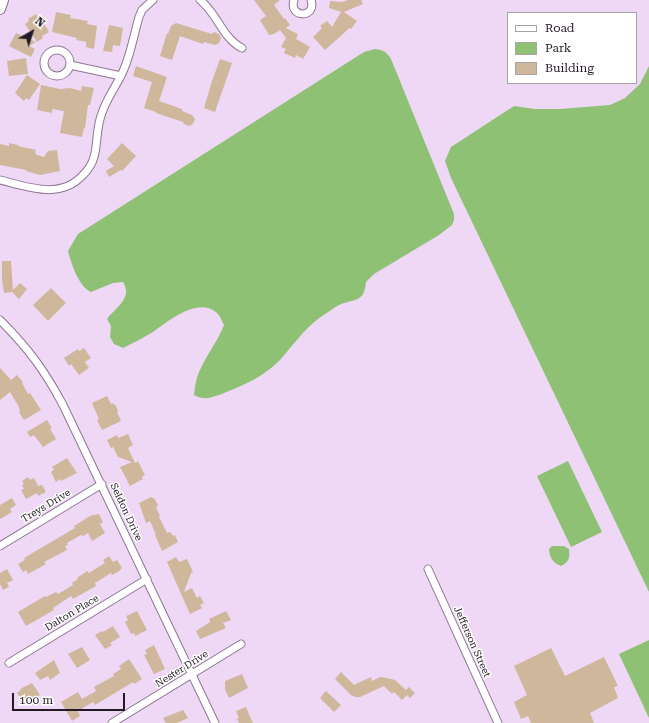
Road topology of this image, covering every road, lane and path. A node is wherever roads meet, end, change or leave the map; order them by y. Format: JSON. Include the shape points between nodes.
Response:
{"nodes":[{"id":1,"x":4,"y":0,"type":"edge"},
{"id":2,"x":153,"y":0,"type":"edge"},
{"id":3,"x":200,"y":0,"type":"edge"},
{"id":4,"x":294,"y":0,"type":"edge"},
{"id":5,"x":311,"y":0,"type":"edge"},
{"id":6,"x":0,"y":9,"type":"edge"},
{"id":7,"x":242,"y":48,"type":"dead end"},
{"id":8,"x":70,"y":65,"type":"dead end"},
{"id":9,"x":121,"y":76,"type":"junction"},
{"id":10,"x":0,"y":180,"type":"edge"},
{"id":11,"x":0,"y":320,"type":"edge"},
{"id":12,"x":102,"y":484,"type":"junction"},
{"id":13,"x":0,"y":546,"type":"edge"},
{"id":14,"x":428,"y":569,"type":"dead end"},
{"id":15,"x":147,"y":579,"type":"junction"},
{"id":16,"x":241,"y":644,"type":"dead end"},
{"id":17,"x":9,"y":663,"type":"dead end"},
{"id":18,"x":193,"y":674,"type":"junction"},
{"id":19,"x":112,"y":723,"type":"edge"},
{"id":20,"x":215,"y":723,"type":"edge"},
{"id":21,"x":498,"y":723,"type":"edge"}],
"edges":[{"from":1,"to":6,"type":"main road"},
{"from":2,"to":9,"type":"street","via":[[142,10],[139,17]]},
{"from":3,"to":7,"type":"street","via":[[233,42]]},
{"from":4,"to":5,"type":"street","via":[[294,9],[302,14],[312,8]]},
{"from":8,"to":9,"type":"street"},
{"from":9,"to":10,"type":"street","via":[[101,114],[92,163],[77,181],[62,189],[50,190]]},
{"from":11,"to":12,"type":"street","name":"Seldon Drive","via":[[40,364],[64,405]]},
{"from":12,"to":13,"type":"street","name":"Treys Drive"},
{"from":12,"to":15,"type":"street","name":"Seldon Drive"},
{"from":14,"to":21,"type":"street","name":"Jefferson Street"},
{"from":15,"to":17,"type":"street","name":"Dalton Place"},
{"from":15,"to":18,"type":"street","name":"Seldon Drive"},
{"from":16,"to":18,"type":"street","name":"Nester Drive"},
{"from":18,"to":19,"type":"street","name":"Nester Drive"},
{"from":18,"to":20,"type":"street","name":"Seldon Drive"}]}
